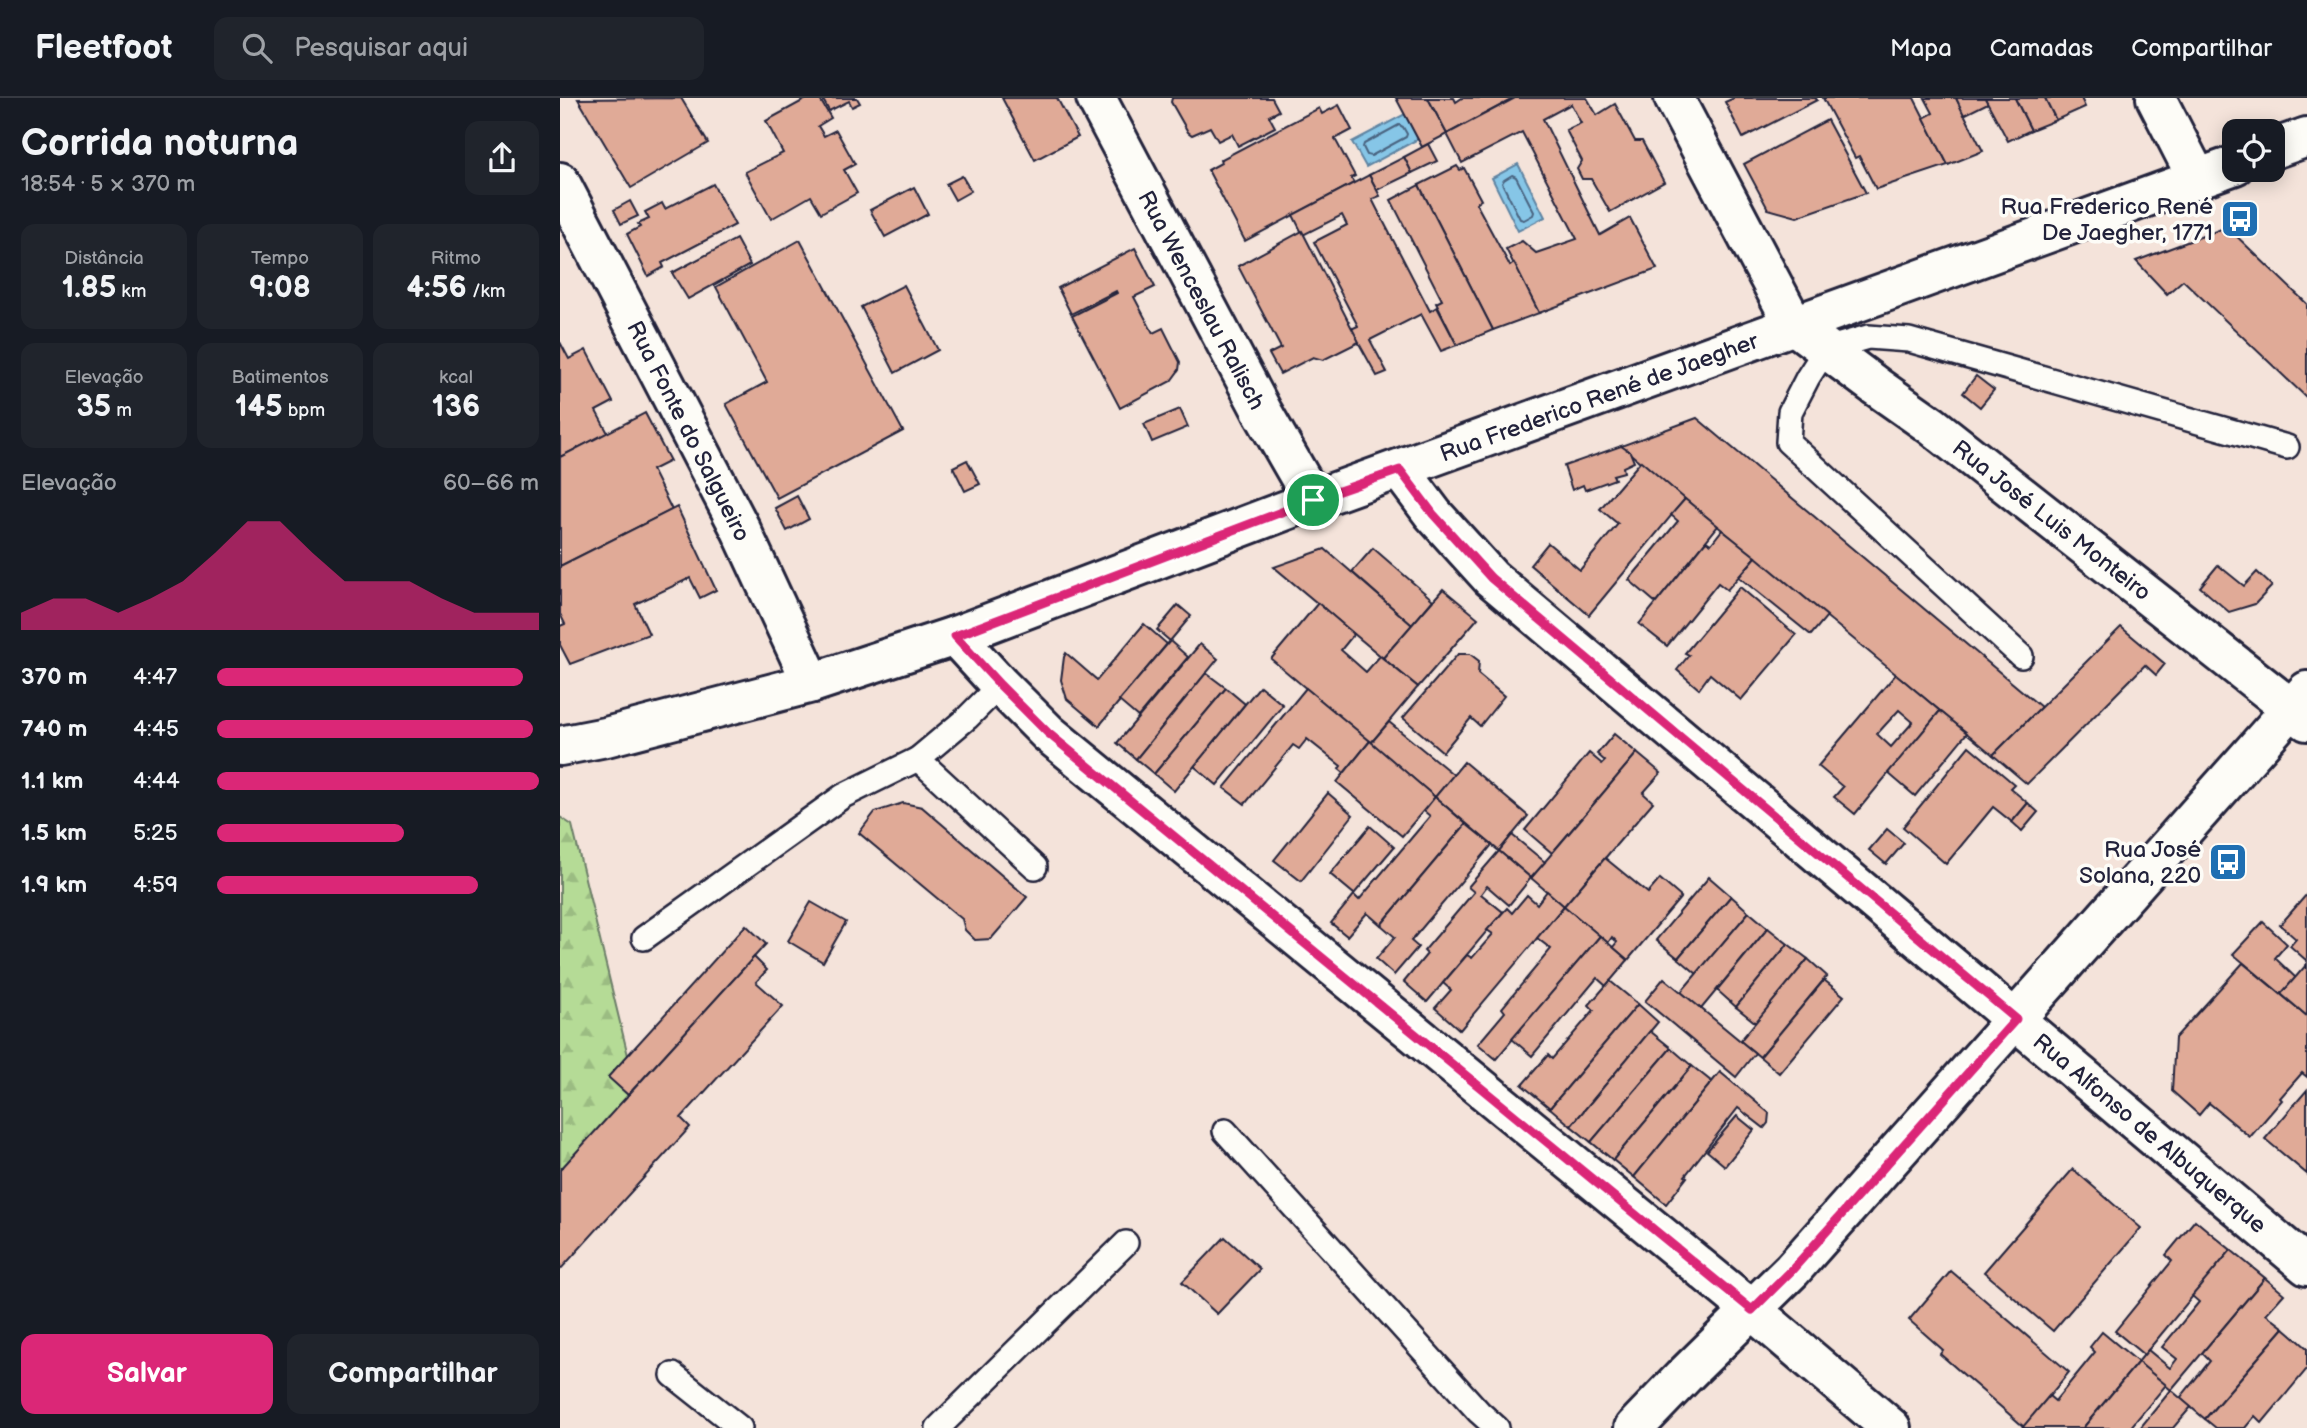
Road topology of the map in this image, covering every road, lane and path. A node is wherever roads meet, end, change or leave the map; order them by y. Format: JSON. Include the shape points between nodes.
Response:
{"nodes":[{"id":1,"x":1096,"y":98,"type":"edge"},
{"id":2,"x":1674,"y":98,"type":"edge"},
{"id":3,"x":2156,"y":98,"type":"edge"},
{"id":4,"x":2307,"y":137,"type":"edge"},
{"id":5,"x":2285,"y":145,"type":"edge"},
{"id":6,"x":2222,"y":170,"type":"edge"},
{"id":7,"x":2198,"y":180,"type":"junction"},
{"id":8,"x":560,"y":182,"type":"edge"},
{"id":9,"x":1794,"y":325,"type":"junction"},
{"id":10,"x":1826,"y":349,"type":"junction"},
{"id":11,"x":2287,"y":447,"type":"dead end"},
{"id":12,"x":1400,"y":470,"type":"junction"},
{"id":13,"x":1313,"y":500,"type":"junction"},
{"id":14,"x":955,"y":636,"type":"junction"},
{"id":15,"x":2021,"y":656,"type":"dead end"},
{"id":16,"x":812,"y":683,"type":"junction"},
{"id":17,"x":1000,"y":685,"type":"junction"},
{"id":18,"x":2302,"y":707,"type":"edge"},
{"id":19,"x":560,"y":746,"type":"edge"},
{"id":20,"x":918,"y":759,"type":"junction"},
{"id":21,"x":1035,"y":867,"type":"dead end"},
{"id":22,"x":644,"y":938,"type":"dead end"},
{"id":23,"x":2016,"y":1019,"type":"junction"},
{"id":24,"x":1225,"y":1131,"type":"dead end"},
{"id":25,"x":1126,"y":1243,"type":"dead end"},
{"id":26,"x":2307,"y":1266,"type":"edge"},
{"id":27,"x":1752,"y":1310,"type":"junction"},
{"id":28,"x":673,"y":1375,"type":"dead end"},
{"id":29,"x":740,"y":1428,"type":"edge"},
{"id":30,"x":939,"y":1428,"type":"edge"},
{"id":31,"x":1497,"y":1428,"type":"edge"},
{"id":32,"x":1634,"y":1428,"type":"edge"},
{"id":33,"x":1891,"y":1428,"type":"edge"}],
"edges":[{"from":1,"to":13,"type":"street","name":"Rua Wenceslau Ralisch"},
{"from":2,"to":9,"type":"street"},
{"from":3,"to":7,"type":"street"},
{"from":4,"to":5,"type":"street"},
{"from":6,"to":7,"type":"street","name":"Rua Frederico René de Jaegher"},
{"from":7,"to":9,"type":"street","name":"Rua Frederico René de Jaegher"},
{"from":8,"to":16,"type":"street","name":"Rua Fonte do Salgueiro","via":[[741,530]]},
{"from":9,"to":10,"type":"street","name":"Rua José Luis Monteiro"},
{"from":9,"to":12,"type":"street","name":"Rua Frederico René de Jaegher"},
{"from":10,"to":11,"type":"lane","via":[[1868,337],[1909,340]]},
{"from":10,"to":15,"type":"lane","via":[[1790,412],[1788,442]]},
{"from":10,"to":18,"type":"street","name":"Rua José Luis Monteiro"},
{"from":12,"to":13,"type":"street","name":"Rua Frederico René de Jaegher"},
{"from":12,"to":23,"type":"street","name":"Rua Alfonso de Albuquerque","via":[[1491,578]]},
{"from":13,"to":14,"type":"street","name":"Rua Frederico René de Jaegher"},
{"from":14,"to":16,"type":"street","name":"Rua Frederico René de Jaegher"},
{"from":14,"to":17,"type":"street"},
{"from":16,"to":19,"type":"street","name":"Rua Frederico René de Jaegher"},
{"from":17,"to":20,"type":"lane"},
{"from":17,"to":27,"type":"street","via":[[1048,733]]},
{"from":18,"to":23,"type":"street"},
{"from":20,"to":21,"type":"lane"},
{"from":20,"to":22,"type":"lane","via":[[843,796]]},
{"from":23,"to":26,"type":"street","name":"Rua Alfonso de Albuquerque"},
{"from":23,"to":27,"type":"street"},
{"from":24,"to":31,"type":"lane"},
{"from":25,"to":30,"type":"lane"},
{"from":27,"to":32,"type":"street"},
{"from":27,"to":33,"type":"street"},
{"from":28,"to":29,"type":"lane"}]}
